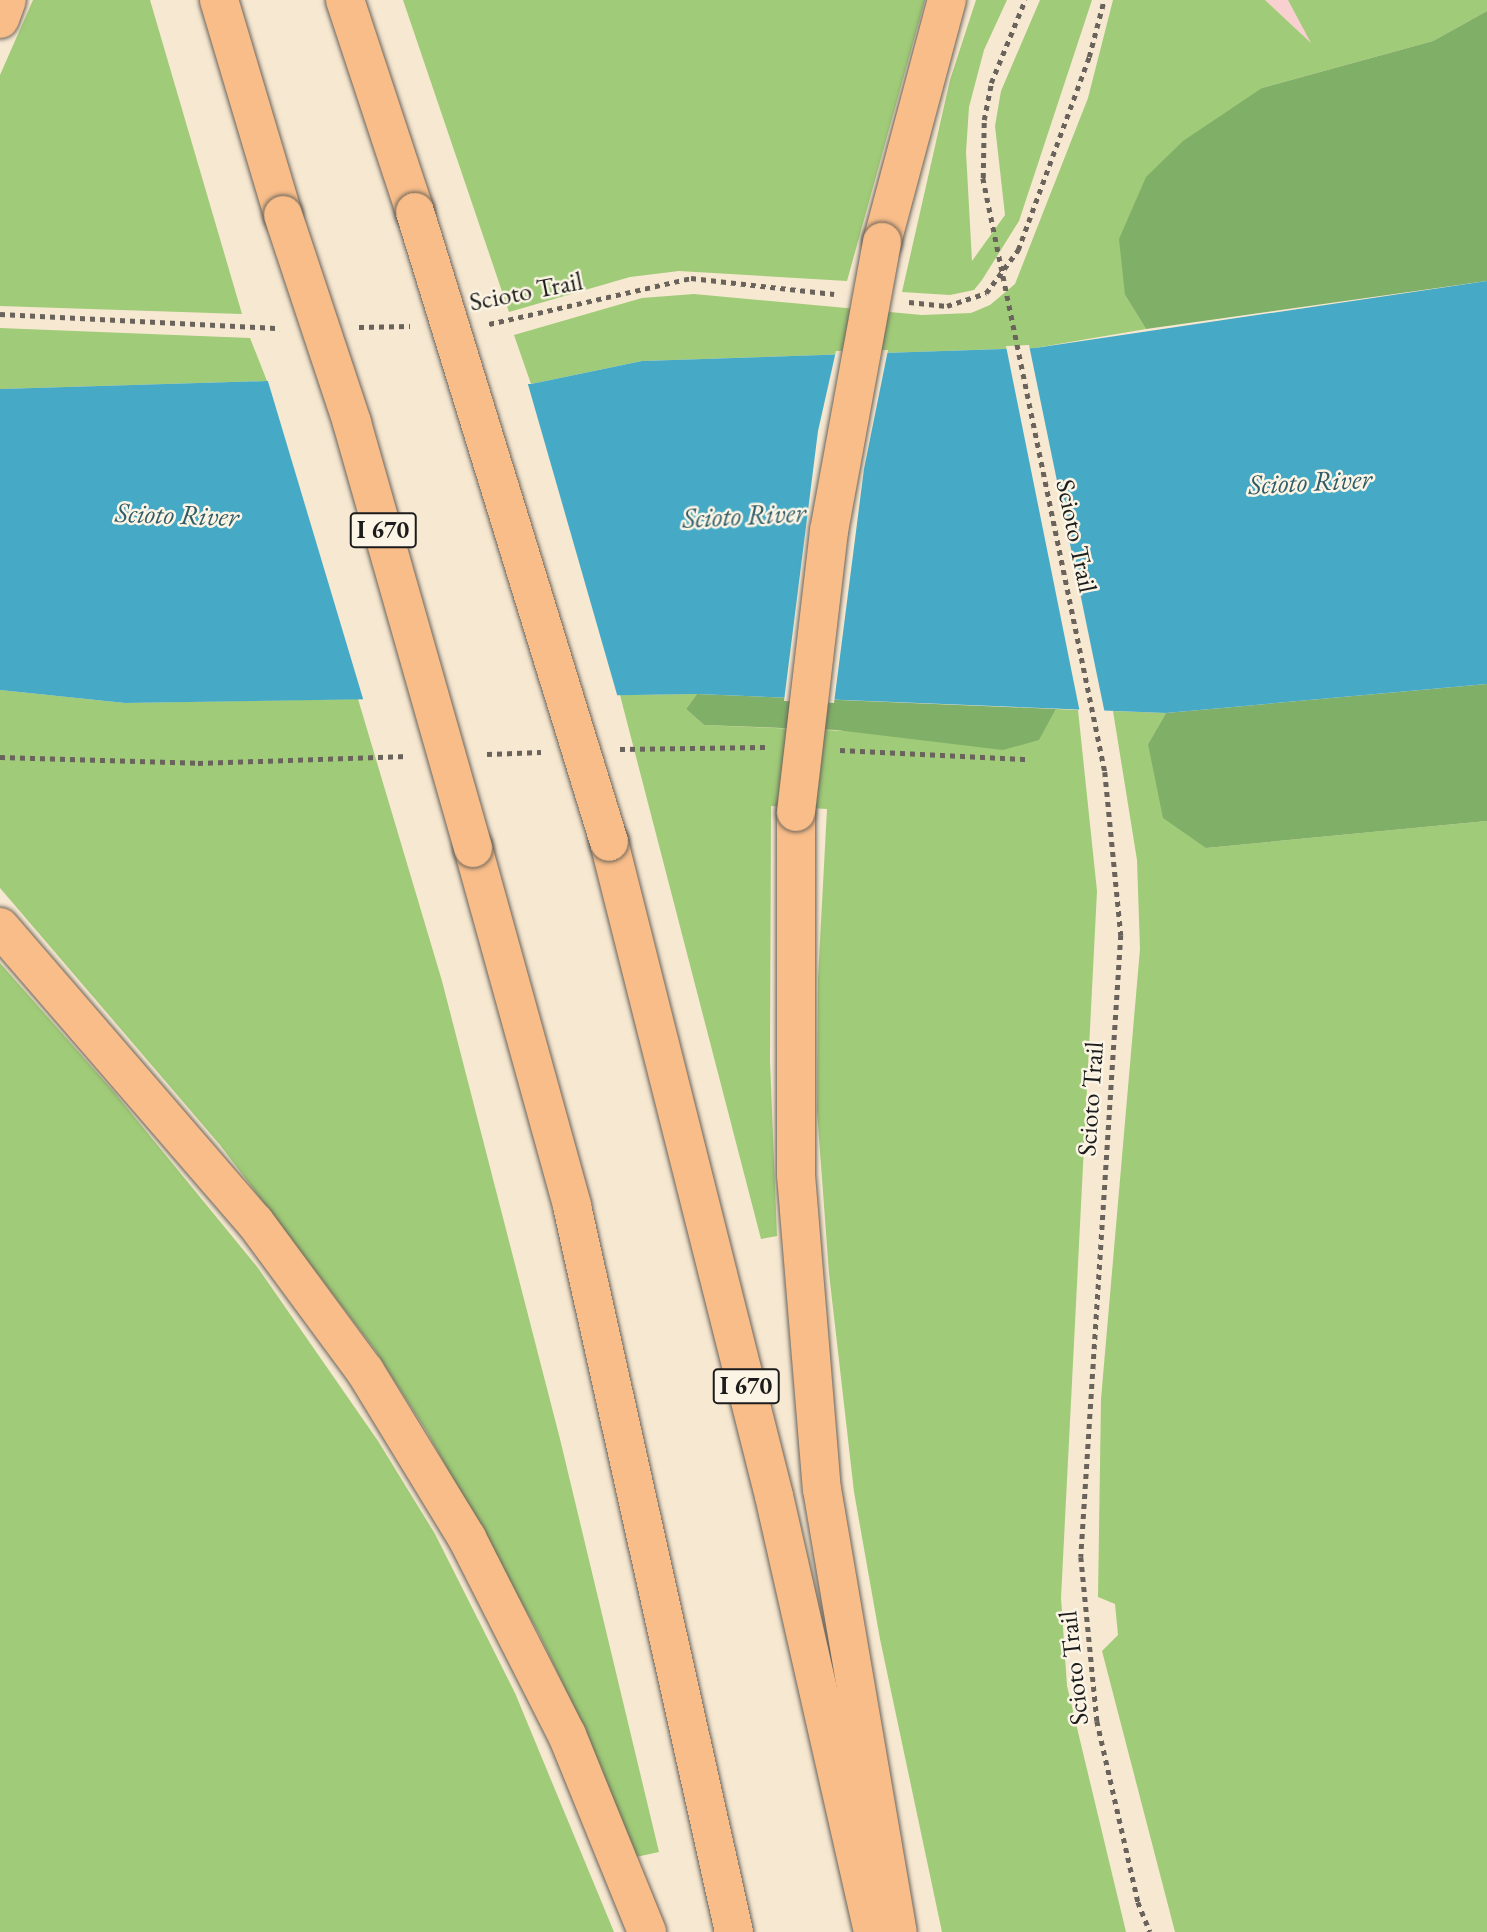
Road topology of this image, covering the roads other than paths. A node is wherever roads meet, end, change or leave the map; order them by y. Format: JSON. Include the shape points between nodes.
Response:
{"nodes":[{"id":1,"x":7,"y":0,"type":"edge"},
{"id":2,"x":219,"y":0,"type":"edge"},
{"id":3,"x":345,"y":0,"type":"edge"},
{"id":4,"x":947,"y":0,"type":"edge"},
{"id":5,"x":0,"y":19,"type":"edge"},
{"id":6,"x":0,"y":927,"type":"edge"},
{"id":7,"x":647,"y":1932,"type":"edge"},
{"id":8,"x":734,"y":1932,"type":"edge"},
{"id":9,"x":874,"y":1932,"type":"edge"},
{"id":10,"x":898,"y":1932,"type":"edge"}],
"edges":[{"from":1,"to":5,"type":"highway"},
{"from":2,"to":8,"type":"highway","number":"I 670","bridge":true,"via":[[352,423],[572,1206]]},
{"from":3,"to":9,"type":"highway","number":"I 670","bridge":true,"via":[[415,212],[608,842],[774,1496]]},
{"from":4,"to":10,"type":"highway","bridge":true,"via":[[882,242],[829,531],[796,812],[796,1175],[822,1489]]},
{"from":6,"to":7,"type":"highway","via":[[255,1222],[365,1371],[467,1538],[567,1735]]}]}
